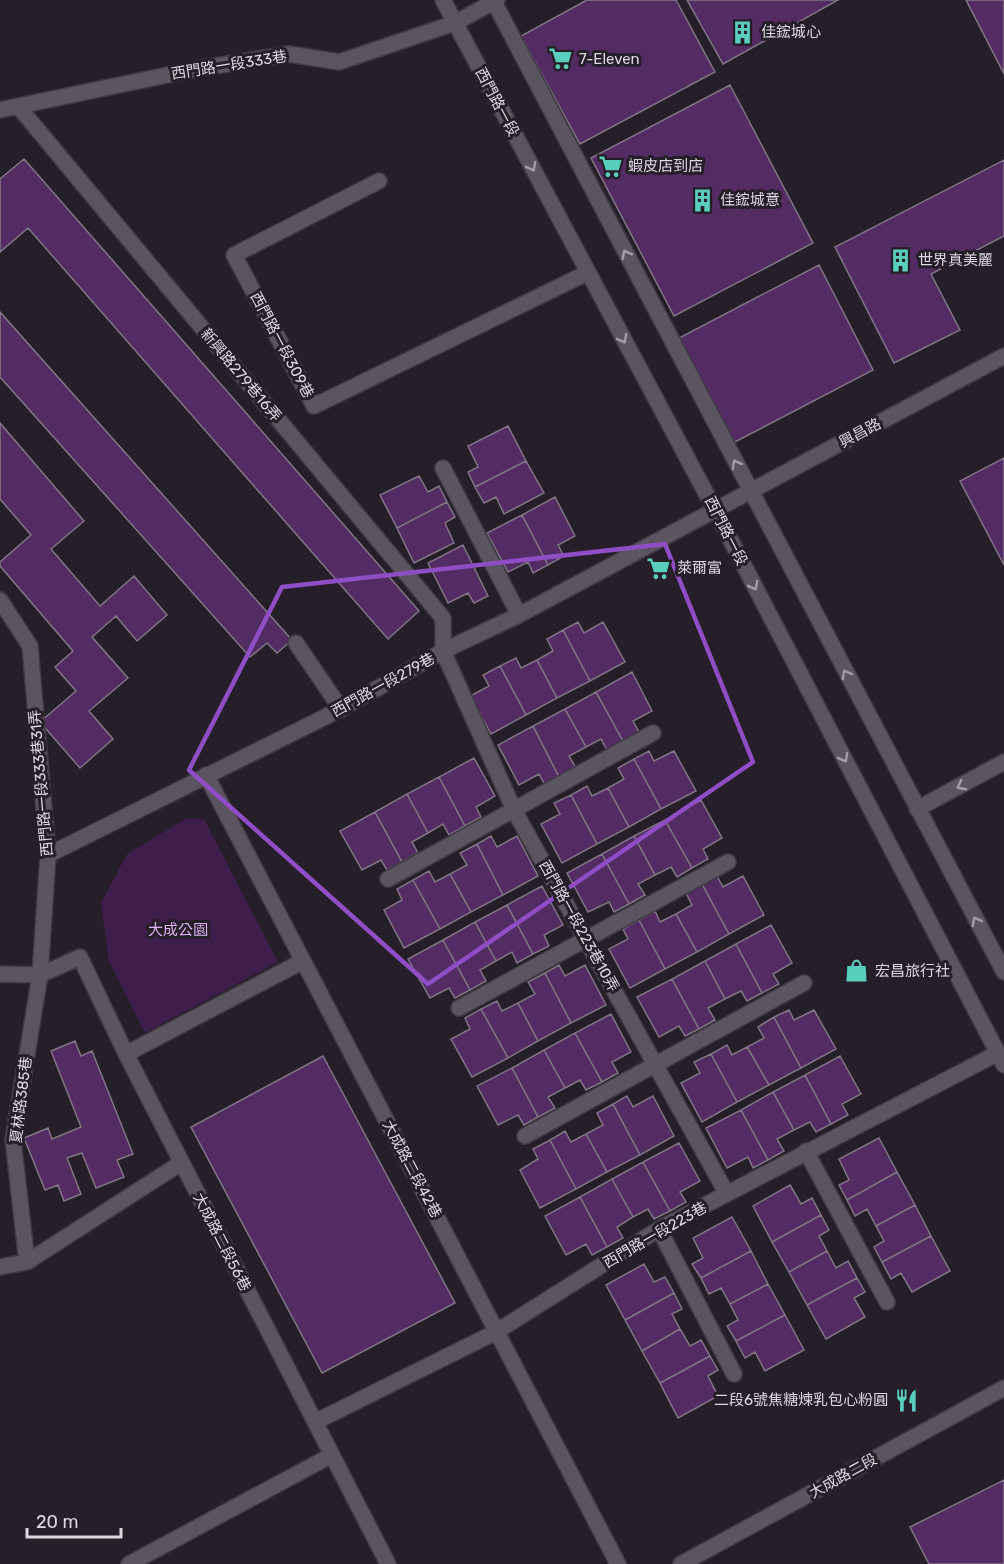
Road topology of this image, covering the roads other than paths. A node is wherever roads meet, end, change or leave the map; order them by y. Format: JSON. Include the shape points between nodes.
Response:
{"nodes":[{"id":1,"x":443,"y":0,"type":"edge"},
{"id":2,"x":495,"y":0,"type":"edge"},
{"id":3,"x":455,"y":22,"type":"junction"},
{"id":4,"x":18,"y":106,"type":"junction"},
{"id":5,"x":0,"y":110,"type":"edge"},
{"id":6,"x":379,"y":181,"type":"dead end"},
{"id":7,"x":587,"y":273,"type":"junction"},
{"id":8,"x":1004,"y":356,"type":"edge"},
{"id":9,"x":443,"y":468,"type":"dead end"},
{"id":10,"x":751,"y":492,"type":"junction"},
{"id":11,"x":715,"y":510,"type":"junction"},
{"id":12,"x":0,"y":600,"type":"edge"},
{"id":13,"x":519,"y":615,"type":"junction"},
{"id":14,"x":296,"y":643,"type":"dead end"},
{"id":15,"x":443,"y":651,"type":"junction"},
{"id":16,"x":341,"y":709,"type":"junction"},
{"id":17,"x":653,"y":734,"type":"dead end"},
{"id":18,"x":1004,"y":762,"type":"edge"},
{"id":19,"x":206,"y":775,"type":"junction"},
{"id":20,"x":917,"y":809,"type":"junction"},
{"id":21,"x":514,"y":810,"type":"junction"},
{"id":22,"x":48,"y":855,"type":"junction"},
{"id":23,"x":728,"y":862,"type":"dead end"},
{"id":24,"x":388,"y":879,"type":"dead end"},
{"id":25,"x":586,"y":939,"type":"junction"},
{"id":26,"x":303,"y":961,"type":"junction"},
{"id":27,"x":1004,"y":972,"type":"edge"},
{"id":28,"x":0,"y":974,"type":"edge"},
{"id":29,"x":40,"y":975,"type":"junction"},
{"id":30,"x":804,"y":983,"type":"dead end"},
{"id":31,"x":459,"y":1008,"type":"dead end"},
{"id":32,"x":126,"y":1054,"type":"junction"},
{"id":33,"x":1001,"y":1059,"type":"edge"},
{"id":34,"x":656,"y":1064,"type":"junction"},
{"id":35,"x":525,"y":1136,"type":"dead end"},
{"id":36,"x":807,"y":1151,"type":"junction"},
{"id":37,"x":182,"y":1163,"type":"junction"},
{"id":38,"x":727,"y":1194,"type":"junction"},
{"id":39,"x":659,"y":1229,"type":"junction"},
{"id":40,"x":27,"y":1262,"type":"junction"},
{"id":41,"x":0,"y":1267,"type":"edge"},
{"id":42,"x":887,"y":1302,"type":"dead end"},
{"id":43,"x":496,"y":1332,"type":"junction"},
{"id":44,"x":734,"y":1374,"type":"dead end"},
{"id":45,"x":1004,"y":1388,"type":"edge"},
{"id":46,"x":315,"y":1422,"type":"junction"},
{"id":47,"x":332,"y":1455,"type":"junction"},
{"id":48,"x":129,"y":1564,"type":"edge"},
{"id":49,"x":388,"y":1564,"type":"edge"},
{"id":50,"x":618,"y":1564,"type":"edge"},
{"id":51,"x":681,"y":1564,"type":"edge"}],
"edges":[{"from":1,"to":3,"type":"street","name":"西門路一段"},
{"from":2,"to":3,"type":"street","name":"西門路一段333巷"},
{"from":10,"to":2,"type":"street","one_way":true},
{"from":3,"to":4,"type":"street","name":"西門路一段333巷","via":[[339,62],[289,54]]},
{"from":3,"to":7,"type":"street","name":"西門路一段","one_way":true},
{"from":4,"to":5,"type":"street","name":"西門路一段333巷"},
{"from":4,"to":15,"type":"street","name":"新興路279巷16弄","via":[[443,618]]},
{"from":6,"to":7,"type":"street","name":"西門路一段309巷","via":[[234,255],[314,406]]},
{"from":7,"to":11,"type":"street","name":"西門路一段","one_way":true},
{"from":8,"to":10,"type":"street","name":"興昌路"},
{"from":9,"to":13,"type":"street"},
{"from":10,"to":11,"type":"street","name":"興昌路"},
{"from":20,"to":10,"type":"street","one_way":true},
{"from":11,"to":13,"type":"street","name":"西門路一段279巷"},
{"from":11,"to":33,"type":"street","name":"西門路一段","one_way":true},
{"from":12,"to":22,"type":"street","name":"西門路一段333巷31弄","via":[[30,645]]},
{"from":13,"to":15,"type":"street","name":"西門路一段279巷"},
{"from":14,"to":16,"type":"street"},
{"from":15,"to":16,"type":"street","name":"西門路一段279巷"},
{"from":15,"to":21,"type":"street","name":"西門路一段223巷10弄"},
{"from":16,"to":19,"type":"street","name":"西門路一段279巷"},
{"from":17,"to":21,"type":"street"},
{"from":18,"to":20,"type":"street","one_way":true},
{"from":19,"to":22,"type":"street","name":"西門路一段279巷"},
{"from":19,"to":26,"type":"street","name":"大成路二段42巷"},
{"from":27,"to":20,"type":"street","one_way":true},
{"from":21,"to":24,"type":"street"},
{"from":21,"to":25,"type":"street","name":"西門路一段223巷10弄"},
{"from":22,"to":29,"type":"street","name":"西門路一段333巷31弄"},
{"from":23,"to":25,"type":"street"},
{"from":25,"to":31,"type":"street"},
{"from":25,"to":34,"type":"street","name":"西門路一段223巷10弄"},
{"from":26,"to":32,"type":"street"},
{"from":26,"to":43,"type":"street","name":"大成路二段42巷"},
{"from":28,"to":29,"type":"street"},
{"from":29,"to":32,"type":"street","name":"大成路二段56巷","via":[[80,957]]},
{"from":29,"to":40,"type":"street","name":"夏林路385巷","via":[[13,1140]]},
{"from":30,"to":34,"type":"street"},
{"from":32,"to":37,"type":"street","name":"大成路二段56巷"},
{"from":33,"to":36,"type":"street","name":"西門路一段223巷"},
{"from":34,"to":35,"type":"street"},
{"from":34,"to":38,"type":"street","name":"西門路一段223巷10弄"},
{"from":36,"to":38,"type":"street","name":"西門路一段223巷"},
{"from":36,"to":42,"type":"street"},
{"from":37,"to":40,"type":"street"},
{"from":37,"to":46,"type":"street","name":"大成路二段56巷"},
{"from":38,"to":39,"type":"street","name":"西門路一段223巷"},
{"from":39,"to":43,"type":"street","name":"西門路一段223巷"},
{"from":39,"to":44,"type":"street"},
{"from":40,"to":41,"type":"street"},
{"from":43,"to":46,"type":"street","name":"西門路一段223巷"},
{"from":43,"to":50,"type":"street","name":"大成路二段42巷"},
{"from":45,"to":51,"type":"street","name":"大成路二段"},
{"from":46,"to":47,"type":"street","name":"大成路二段56巷"},
{"from":47,"to":48,"type":"street"},
{"from":47,"to":49,"type":"street","name":"大成路二段56巷"}]}
